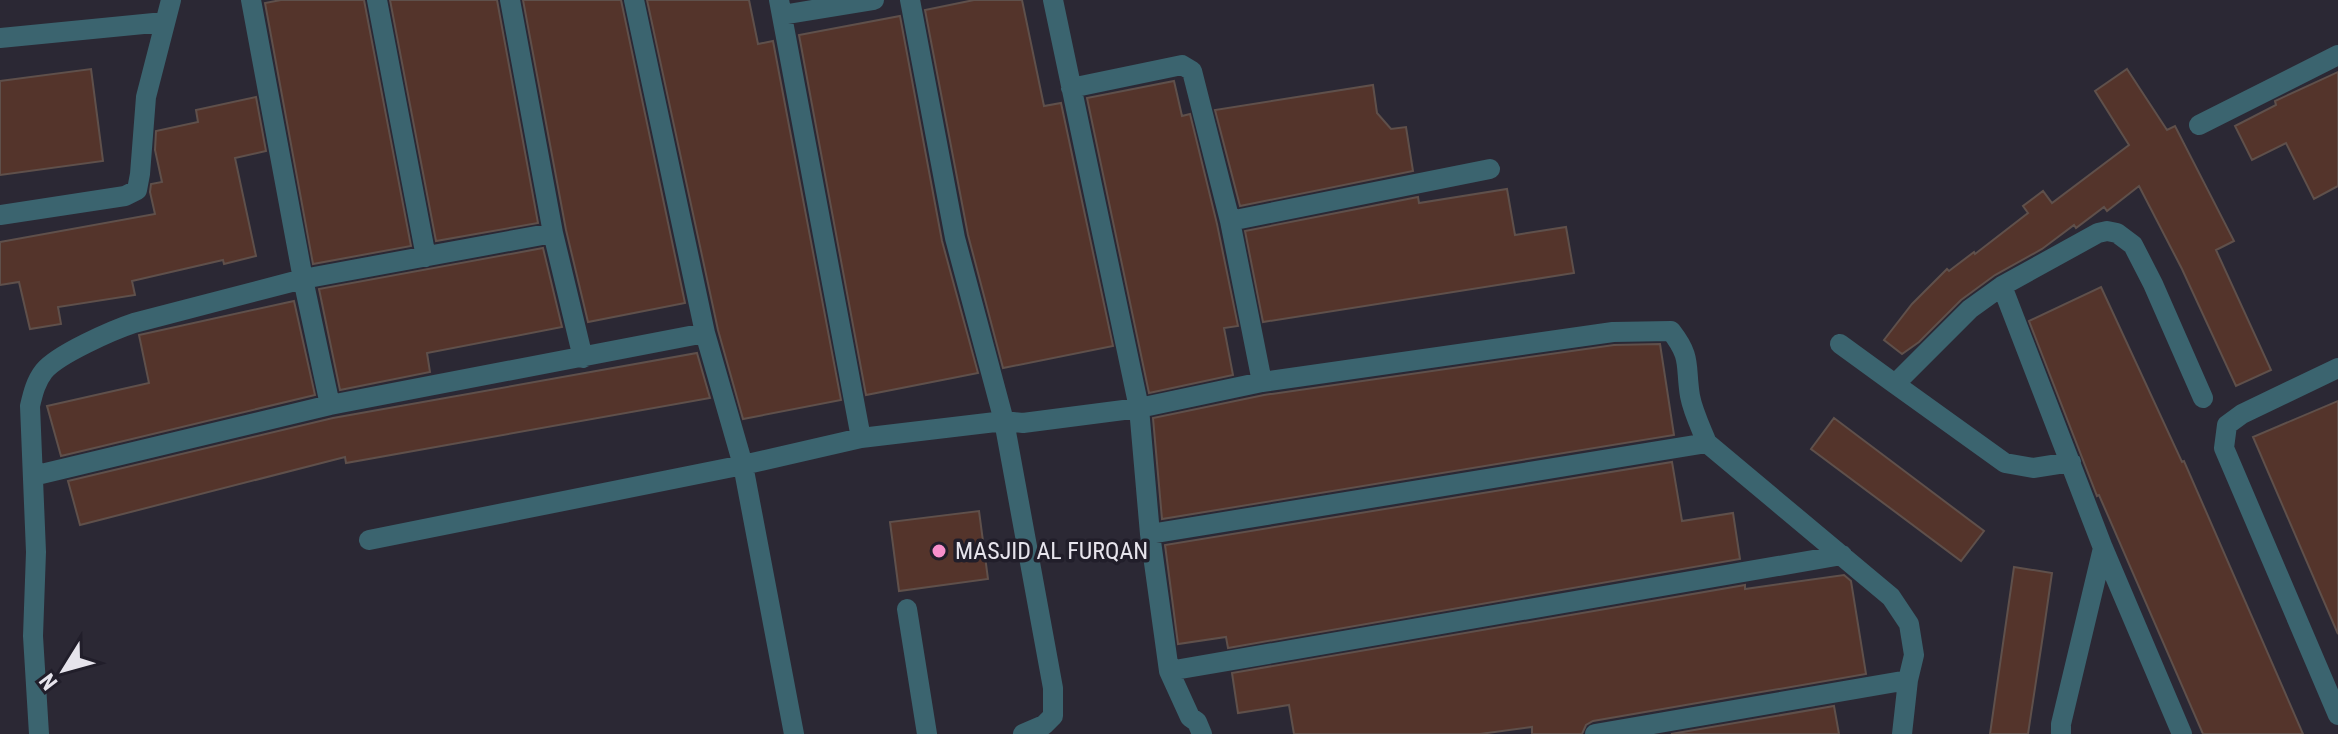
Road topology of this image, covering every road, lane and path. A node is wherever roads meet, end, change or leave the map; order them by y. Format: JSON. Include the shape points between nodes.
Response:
{"nodes":[{"id":1,"x":171,"y":0,"type":"edge"},
{"id":2,"x":251,"y":0,"type":"edge"},
{"id":3,"x":377,"y":0,"type":"edge"},
{"id":4,"x":510,"y":0,"type":"edge"},
{"id":5,"x":634,"y":0,"type":"edge"},
{"id":6,"x":874,"y":0,"type":"edge"},
{"id":7,"x":910,"y":0,"type":"edge"},
{"id":8,"x":1053,"y":0,"type":"edge"},
{"id":9,"x":780,"y":8,"type":"edge"},
{"id":10,"x":164,"y":22,"type":"junction"},
{"id":11,"x":0,"y":38,"type":"edge"},
{"id":12,"x":2338,"y":55,"type":"edge"},
{"id":13,"x":1071,"y":88,"type":"junction"},
{"id":14,"x":2199,"y":125,"type":"dead end"},
{"id":15,"x":1490,"y":169,"type":"dead end"},
{"id":16,"x":0,"y":215,"type":"edge"},
{"id":17,"x":1230,"y":221,"type":"junction"},
{"id":18,"x":553,"y":233,"type":"junction"},
{"id":19,"x":426,"y":257,"type":"junction"},
{"id":20,"x":303,"y":279,"type":"junction"},
{"id":21,"x":2002,"y":286,"type":"junction"},
{"id":22,"x":705,"y":333,"type":"junction"},
{"id":23,"x":1840,"y":344,"type":"dead end"},
{"id":24,"x":583,"y":358,"type":"junction"},
{"id":25,"x":2338,"y":368,"type":"edge"},
{"id":26,"x":1262,"y":382,"type":"junction"},
{"id":27,"x":1895,"y":384,"type":"junction"},
{"id":28,"x":2203,"y":398,"type":"dead end"},
{"id":29,"x":330,"y":405,"type":"junction"},
{"id":30,"x":1139,"y":408,"type":"junction"},
{"id":31,"x":1004,"y":421,"type":"junction"},
{"id":32,"x":861,"y":438,"type":"junction"},
{"id":33,"x":1707,"y":443,"type":"junction"},
{"id":34,"x":2071,"y":462,"type":"junction"},
{"id":35,"x":743,"y":465,"type":"junction"},
{"id":36,"x":33,"y":476,"type":"junction"},
{"id":37,"x":1150,"y":534,"type":"junction"},
{"id":38,"x":369,"y":540,"type":"dead end"},
{"id":39,"x":2103,"y":548,"type":"junction"},
{"id":40,"x":1842,"y":555,"type":"junction"},
{"id":41,"x":907,"y":609,"type":"dead end"},
{"id":42,"x":1169,"y":671,"type":"junction"},
{"id":43,"x":1908,"y":680,"type":"junction"},
{"id":44,"x":2338,"y":715,"type":"edge"},
{"id":45,"x":1199,"y":728,"type":"edge"},
{"id":46,"x":39,"y":734,"type":"edge"},
{"id":47,"x":794,"y":734,"type":"edge"},
{"id":48,"x":927,"y":734,"type":"edge"},
{"id":49,"x":1023,"y":734,"type":"edge"},
{"id":50,"x":1595,"y":734,"type":"edge"},
{"id":51,"x":1902,"y":734,"type":"edge"},
{"id":52,"x":2061,"y":734,"type":"edge"},
{"id":53,"x":2182,"y":734,"type":"edge"}],
"edges":[{"from":1,"to":10,"type":"street"},
{"from":2,"to":20,"type":"street"},
{"from":3,"to":19,"type":"street"},
{"from":4,"to":18,"type":"street"},
{"from":5,"to":22,"type":"street"},
{"from":6,"to":9,"type":"street"},
{"from":7,"to":31,"type":"street","via":[[955,238]]},
{"from":8,"to":13,"type":"street"},
{"from":9,"to":32,"type":"street"},
{"from":10,"to":11,"type":"street"},
{"from":10,"to":16,"type":"street","via":[[146,97],[137,190]]},
{"from":12,"to":14,"type":"street"},
{"from":13,"to":17,"type":"street","via":[[1188,67]]},
{"from":13,"to":30,"type":"street"},
{"from":15,"to":17,"type":"street"},
{"from":17,"to":26,"type":"street"},
{"from":18,"to":19,"type":"street"},
{"from":18,"to":24,"type":"street"},
{"from":19,"to":20,"type":"street"},
{"from":20,"to":29,"type":"street"},
{"from":20,"to":36,"type":"street","via":[[134,323],[46,368],[30,406]]},
{"from":21,"to":27,"type":"street","via":[[1949,327]]},
{"from":21,"to":28,"type":"street","via":[[2098,233],[2117,233],[2140,258]]},
{"from":21,"to":34,"type":"street"},
{"from":22,"to":24,"type":"street"},
{"from":22,"to":35,"type":"street"},
{"from":23,"to":27,"type":"street"},
{"from":24,"to":29,"type":"street"},
{"from":25,"to":44,"type":"street","via":[[2242,414],[2227,425],[2224,448]]},
{"from":26,"to":30,"type":"street"},
{"from":26,"to":33,"type":"street","via":[[1613,332],[1671,331],[1688,359],[1693,408]]},
{"from":27,"to":34,"type":"street","via":[[2005,463],[2033,468]]},
{"from":29,"to":36,"type":"street"},
{"from":30,"to":31,"type":"street"},
{"from":30,"to":37,"type":"street"},
{"from":31,"to":32,"type":"street"},
{"from":31,"to":49,"type":"street","via":[[1055,706],[1044,725]]},
{"from":32,"to":35,"type":"street"},
{"from":33,"to":37,"type":"street"},
{"from":33,"to":40,"type":"street"},
{"from":34,"to":39,"type":"street"},
{"from":35,"to":38,"type":"street"},
{"from":35,"to":47,"type":"street"},
{"from":36,"to":46,"type":"street"},
{"from":37,"to":42,"type":"street"},
{"from":39,"to":52,"type":"street"},
{"from":39,"to":53,"type":"street"},
{"from":40,"to":42,"type":"street"},
{"from":40,"to":43,"type":"street","via":[[1891,597],[1909,624],[1914,655]]},
{"from":41,"to":48,"type":"street"},
{"from":42,"to":45,"type":"street"},
{"from":43,"to":50,"type":"street"},
{"from":43,"to":51,"type":"street"}]}
